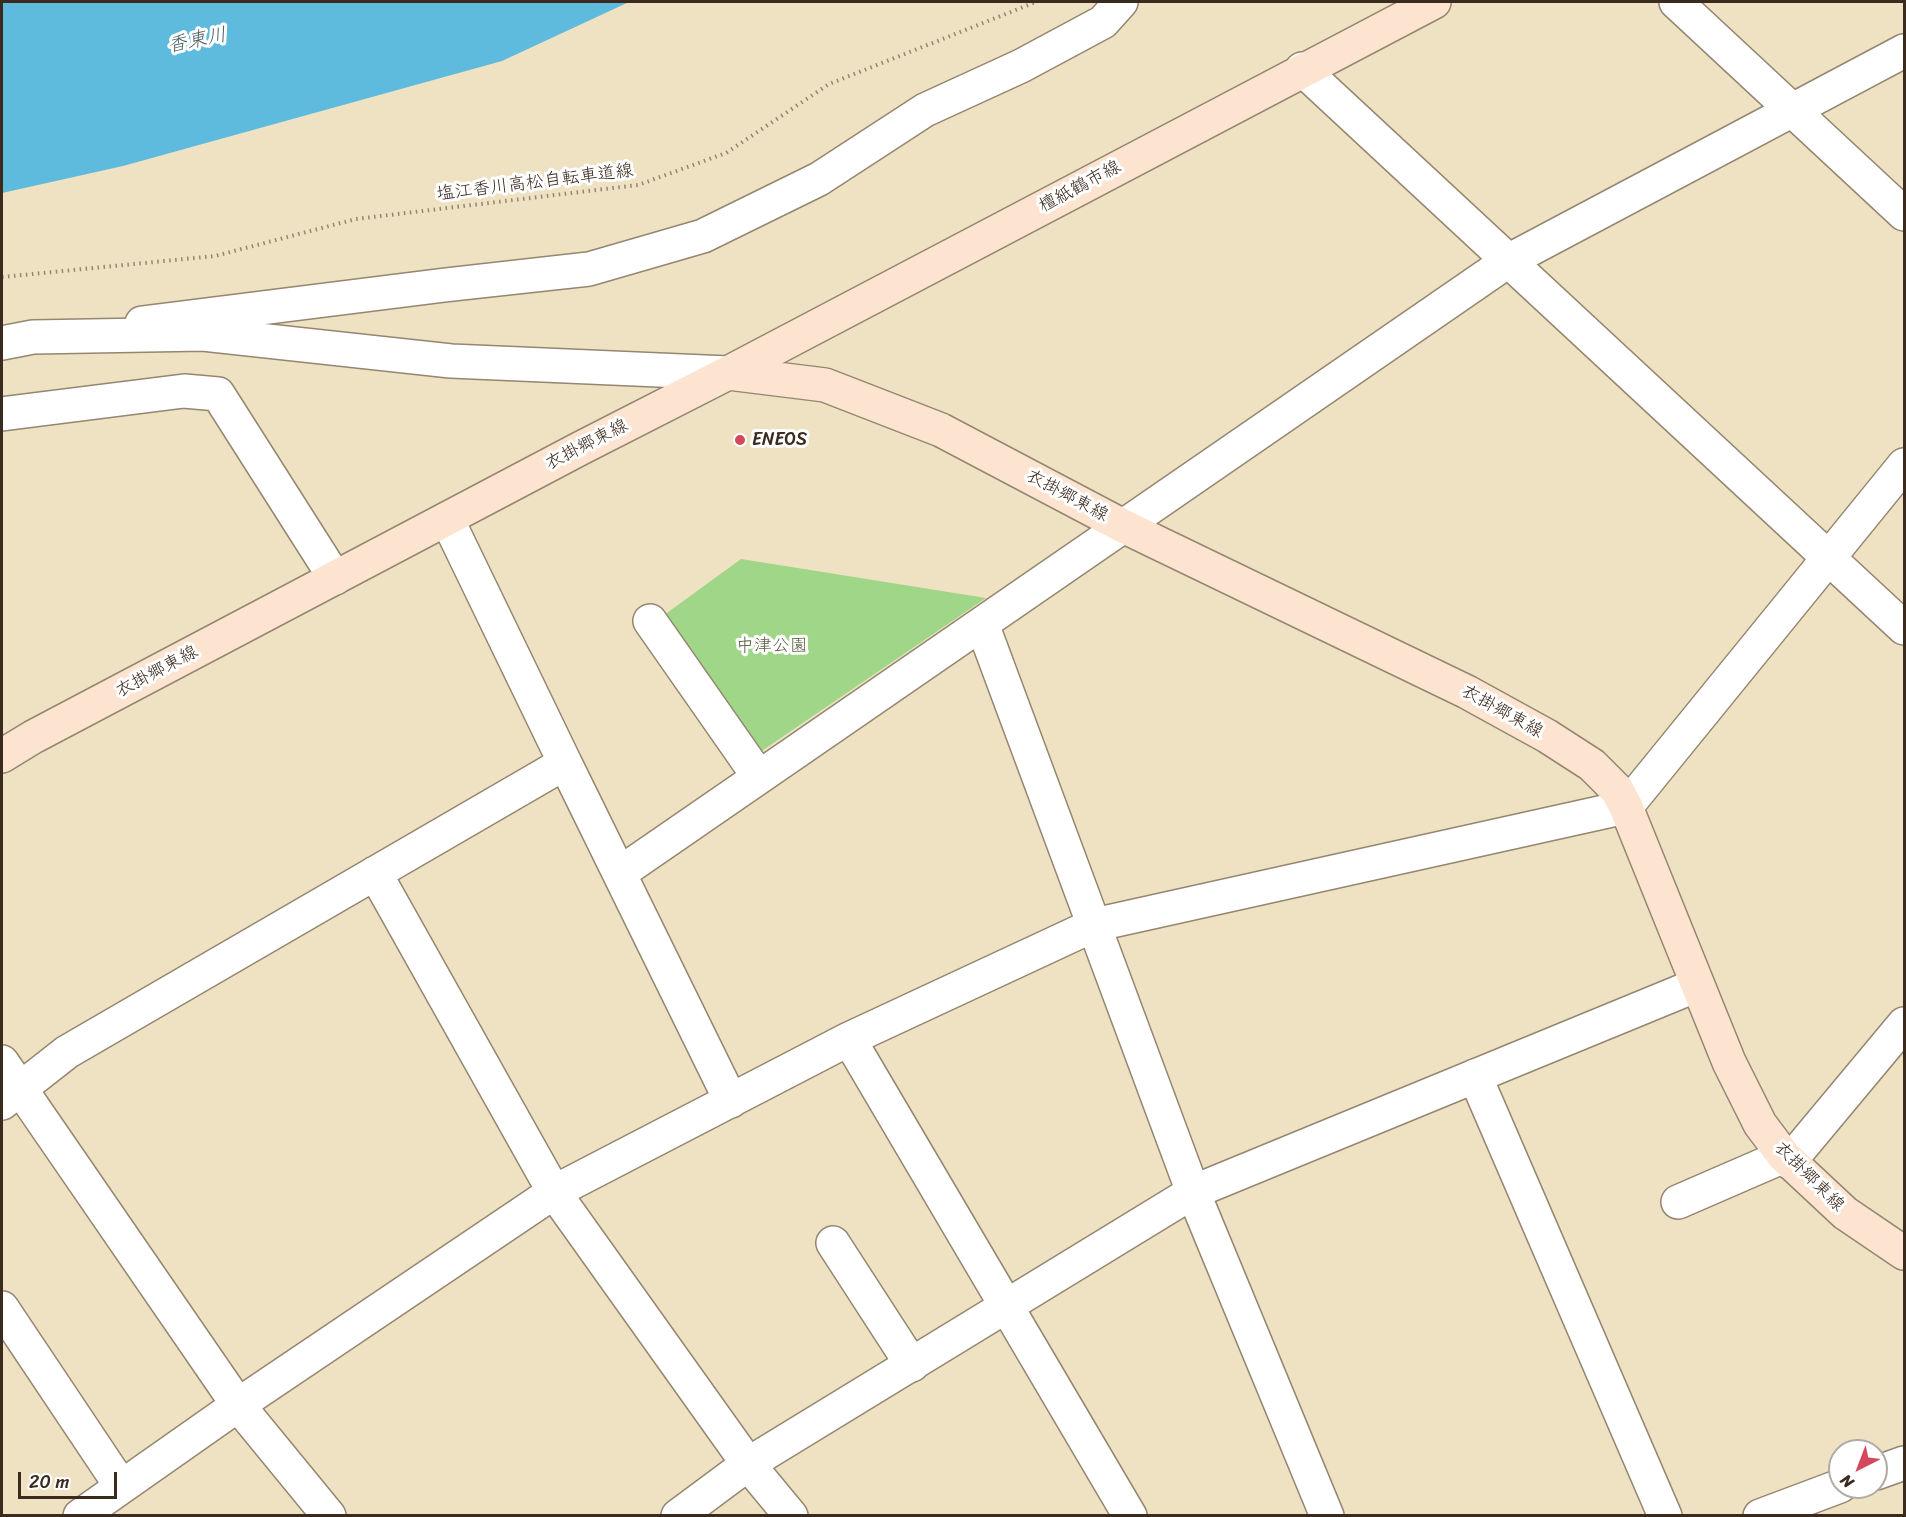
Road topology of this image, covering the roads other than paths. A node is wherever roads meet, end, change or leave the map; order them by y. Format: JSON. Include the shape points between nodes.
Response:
{"nodes":[{"id":1,"x":1121,"y":2,"type":"edge"},
{"id":2,"x":1676,"y":2,"type":"edge"},
{"id":3,"x":1422,"y":4,"type":"edge"},
{"id":4,"x":1905,"y":51,"type":"edge"},
{"id":5,"x":1302,"y":69,"type":"junction"},
{"id":6,"x":1793,"y":109,"type":"junction"},
{"id":7,"x":1905,"y":214,"type":"edge"},
{"id":8,"x":1508,"y":261,"type":"junction"},
{"id":9,"x":33,"y":337,"type":"junction"},
{"id":10,"x":2,"y":343,"type":"edge"},
{"id":11,"x":728,"y":374,"type":"junction"},
{"id":12,"x":2,"y":414,"type":"edge"},
{"id":13,"x":1905,"y":465,"type":"edge"},
{"id":14,"x":447,"y":519,"type":"junction"},
{"id":15,"x":1123,"y":526,"type":"junction"},
{"id":16,"x":1829,"y":559,"type":"junction"},
{"id":17,"x":334,"y":578,"type":"junction"},
{"id":18,"x":650,"y":621,"type":"dead end"},
{"id":19,"x":982,"y":624,"type":"junction"},
{"id":20,"x":1905,"y":628,"type":"edge"},
{"id":21,"x":2,"y":756,"type":"edge"},
{"id":22,"x":565,"y":763,"type":"junction"},
{"id":23,"x":759,"y":777,"type":"junction"},
{"id":24,"x":1626,"y":807,"type":"junction"},
{"id":25,"x":375,"y":873,"type":"junction"},
{"id":26,"x":620,"y":873,"type":"junction"},
{"id":27,"x":1094,"y":926,"type":"junction"},
{"id":28,"x":1696,"y":985,"type":"junction"},
{"id":29,"x":1905,"y":1024,"type":"edge"},
{"id":30,"x":849,"y":1039,"type":"junction"},
{"id":31,"x":2,"y":1062,"type":"edge"},
{"id":32,"x":1475,"y":1076,"type":"junction"},
{"id":33,"x":11,"y":1095,"type":"edge"},
{"id":34,"x":730,"y":1101,"type":"junction"},
{"id":35,"x":1787,"y":1159,"type":"junction"},
{"id":36,"x":554,"y":1192,"type":"junction"},
{"id":37,"x":1193,"y":1192,"type":"junction"},
{"id":38,"x":1678,"y":1202,"type":"dead end"},
{"id":39,"x":833,"y":1243,"type":"dead end"},
{"id":40,"x":1905,"y":1254,"type":"edge"},
{"id":41,"x":1006,"y":1306,"type":"junction"},
{"id":42,"x":2,"y":1308,"type":"edge"},
{"id":43,"x":912,"y":1365,"type":"junction"},
{"id":44,"x":238,"y":1405,"type":"junction"},
{"id":45,"x":1905,"y":1463,"type":"edge"},
{"id":46,"x":748,"y":1464,"type":"junction"},
{"id":47,"x":1888,"y":1469,"type":"edge"},
{"id":48,"x":121,"y":1486,"type":"junction"},
{"id":49,"x":1828,"y":1490,"type":"edge"},
{"id":50,"x":312,"y":1510,"type":"edge"},
{"id":51,"x":80,"y":1515,"type":"edge"},
{"id":52,"x":678,"y":1515,"type":"edge"},
{"id":53,"x":791,"y":1515,"type":"edge"},
{"id":54,"x":1130,"y":1515,"type":"edge"},
{"id":55,"x":1326,"y":1515,"type":"edge"},
{"id":56,"x":1665,"y":1515,"type":"edge"},
{"id":57,"x":1760,"y":1515,"type":"edge"}],
"edges":[{"from":1,"to":9,"type":"street","via":[[1103,22],[1021,66],[925,110],[819,178],[703,236],[589,268]]},
{"from":2,"to":6,"type":"street"},
{"from":3,"to":5,"type":"main road","name":"檀紙鶴市線"},
{"from":4,"to":6,"type":"street"},
{"from":5,"to":8,"type":"street"},
{"from":5,"to":11,"type":"main road","name":"檀紙鶴市線"},
{"from":6,"to":7,"type":"street"},
{"from":6,"to":8,"type":"street"},
{"from":8,"to":15,"type":"street"},
{"from":8,"to":16,"type":"street"},
{"from":9,"to":10,"type":"street"},
{"from":9,"to":11,"type":"street","via":[[203,334],[451,361]]},
{"from":11,"to":14,"type":"main road","name":"衣掛郷東線"},
{"from":11,"to":15,"type":"main road","name":"衣掛郷東線","via":[[825,384],[941,430]]},
{"from":12,"to":17,"type":"street","via":[[184,391],[218,394]]},
{"from":13,"to":16,"type":"street"},
{"from":14,"to":17,"type":"main road","name":"衣掛郷東線"},
{"from":14,"to":22,"type":"street"},
{"from":15,"to":19,"type":"street"},
{"from":15,"to":24,"type":"main road","name":"衣掛郷東線","via":[[1467,692],[1547,736],[1592,765],[1617,790]]},
{"from":16,"to":20,"type":"street"},
{"from":16,"to":24,"type":"street"},
{"from":17,"to":21,"type":"main road","name":"衣掛郷東線"},
{"from":18,"to":23,"type":"street"},
{"from":19,"to":23,"type":"street"},
{"from":19,"to":27,"type":"street"},
{"from":22,"to":25,"type":"street"},
{"from":22,"to":26,"type":"street"},
{"from":23,"to":26,"type":"street"},
{"from":24,"to":27,"type":"street"},
{"from":24,"to":28,"type":"main road","name":"衣掛郷東線"},
{"from":25,"to":33,"type":"street","via":[[67,1052]]},
{"from":25,"to":36,"type":"street"},
{"from":26,"to":34,"type":"street"},
{"from":27,"to":30,"type":"street"},
{"from":27,"to":37,"type":"street"},
{"from":28,"to":32,"type":"street"},
{"from":28,"to":35,"type":"main road","name":"衣掛郷東線","via":[[1760,1124]]},
{"from":29,"to":35,"type":"street"},
{"from":30,"to":34,"type":"street"},
{"from":30,"to":41,"type":"street"},
{"from":31,"to":33,"type":"street"},
{"from":32,"to":37,"type":"street"},
{"from":32,"to":56,"type":"street"},
{"from":33,"to":44,"type":"street"},
{"from":34,"to":36,"type":"street"},
{"from":35,"to":38,"type":"street"},
{"from":35,"to":40,"type":"main road","name":"衣掛郷東線","via":[[1845,1213]]},
{"from":36,"to":44,"type":"street"},
{"from":36,"to":46,"type":"street"},
{"from":37,"to":41,"type":"street"},
{"from":37,"to":55,"type":"street"},
{"from":39,"to":43,"type":"street"},
{"from":41,"to":43,"type":"street"},
{"from":41,"to":54,"type":"street"},
{"from":42,"to":48,"type":"street"},
{"from":43,"to":46,"type":"street"},
{"from":44,"to":48,"type":"street"},
{"from":44,"to":50,"type":"street"},
{"from":45,"to":47,"type":"street"},
{"from":46,"to":52,"type":"street"},
{"from":46,"to":53,"type":"street"},
{"from":48,"to":51,"type":"street"},
{"from":49,"to":57,"type":"street"}]}
